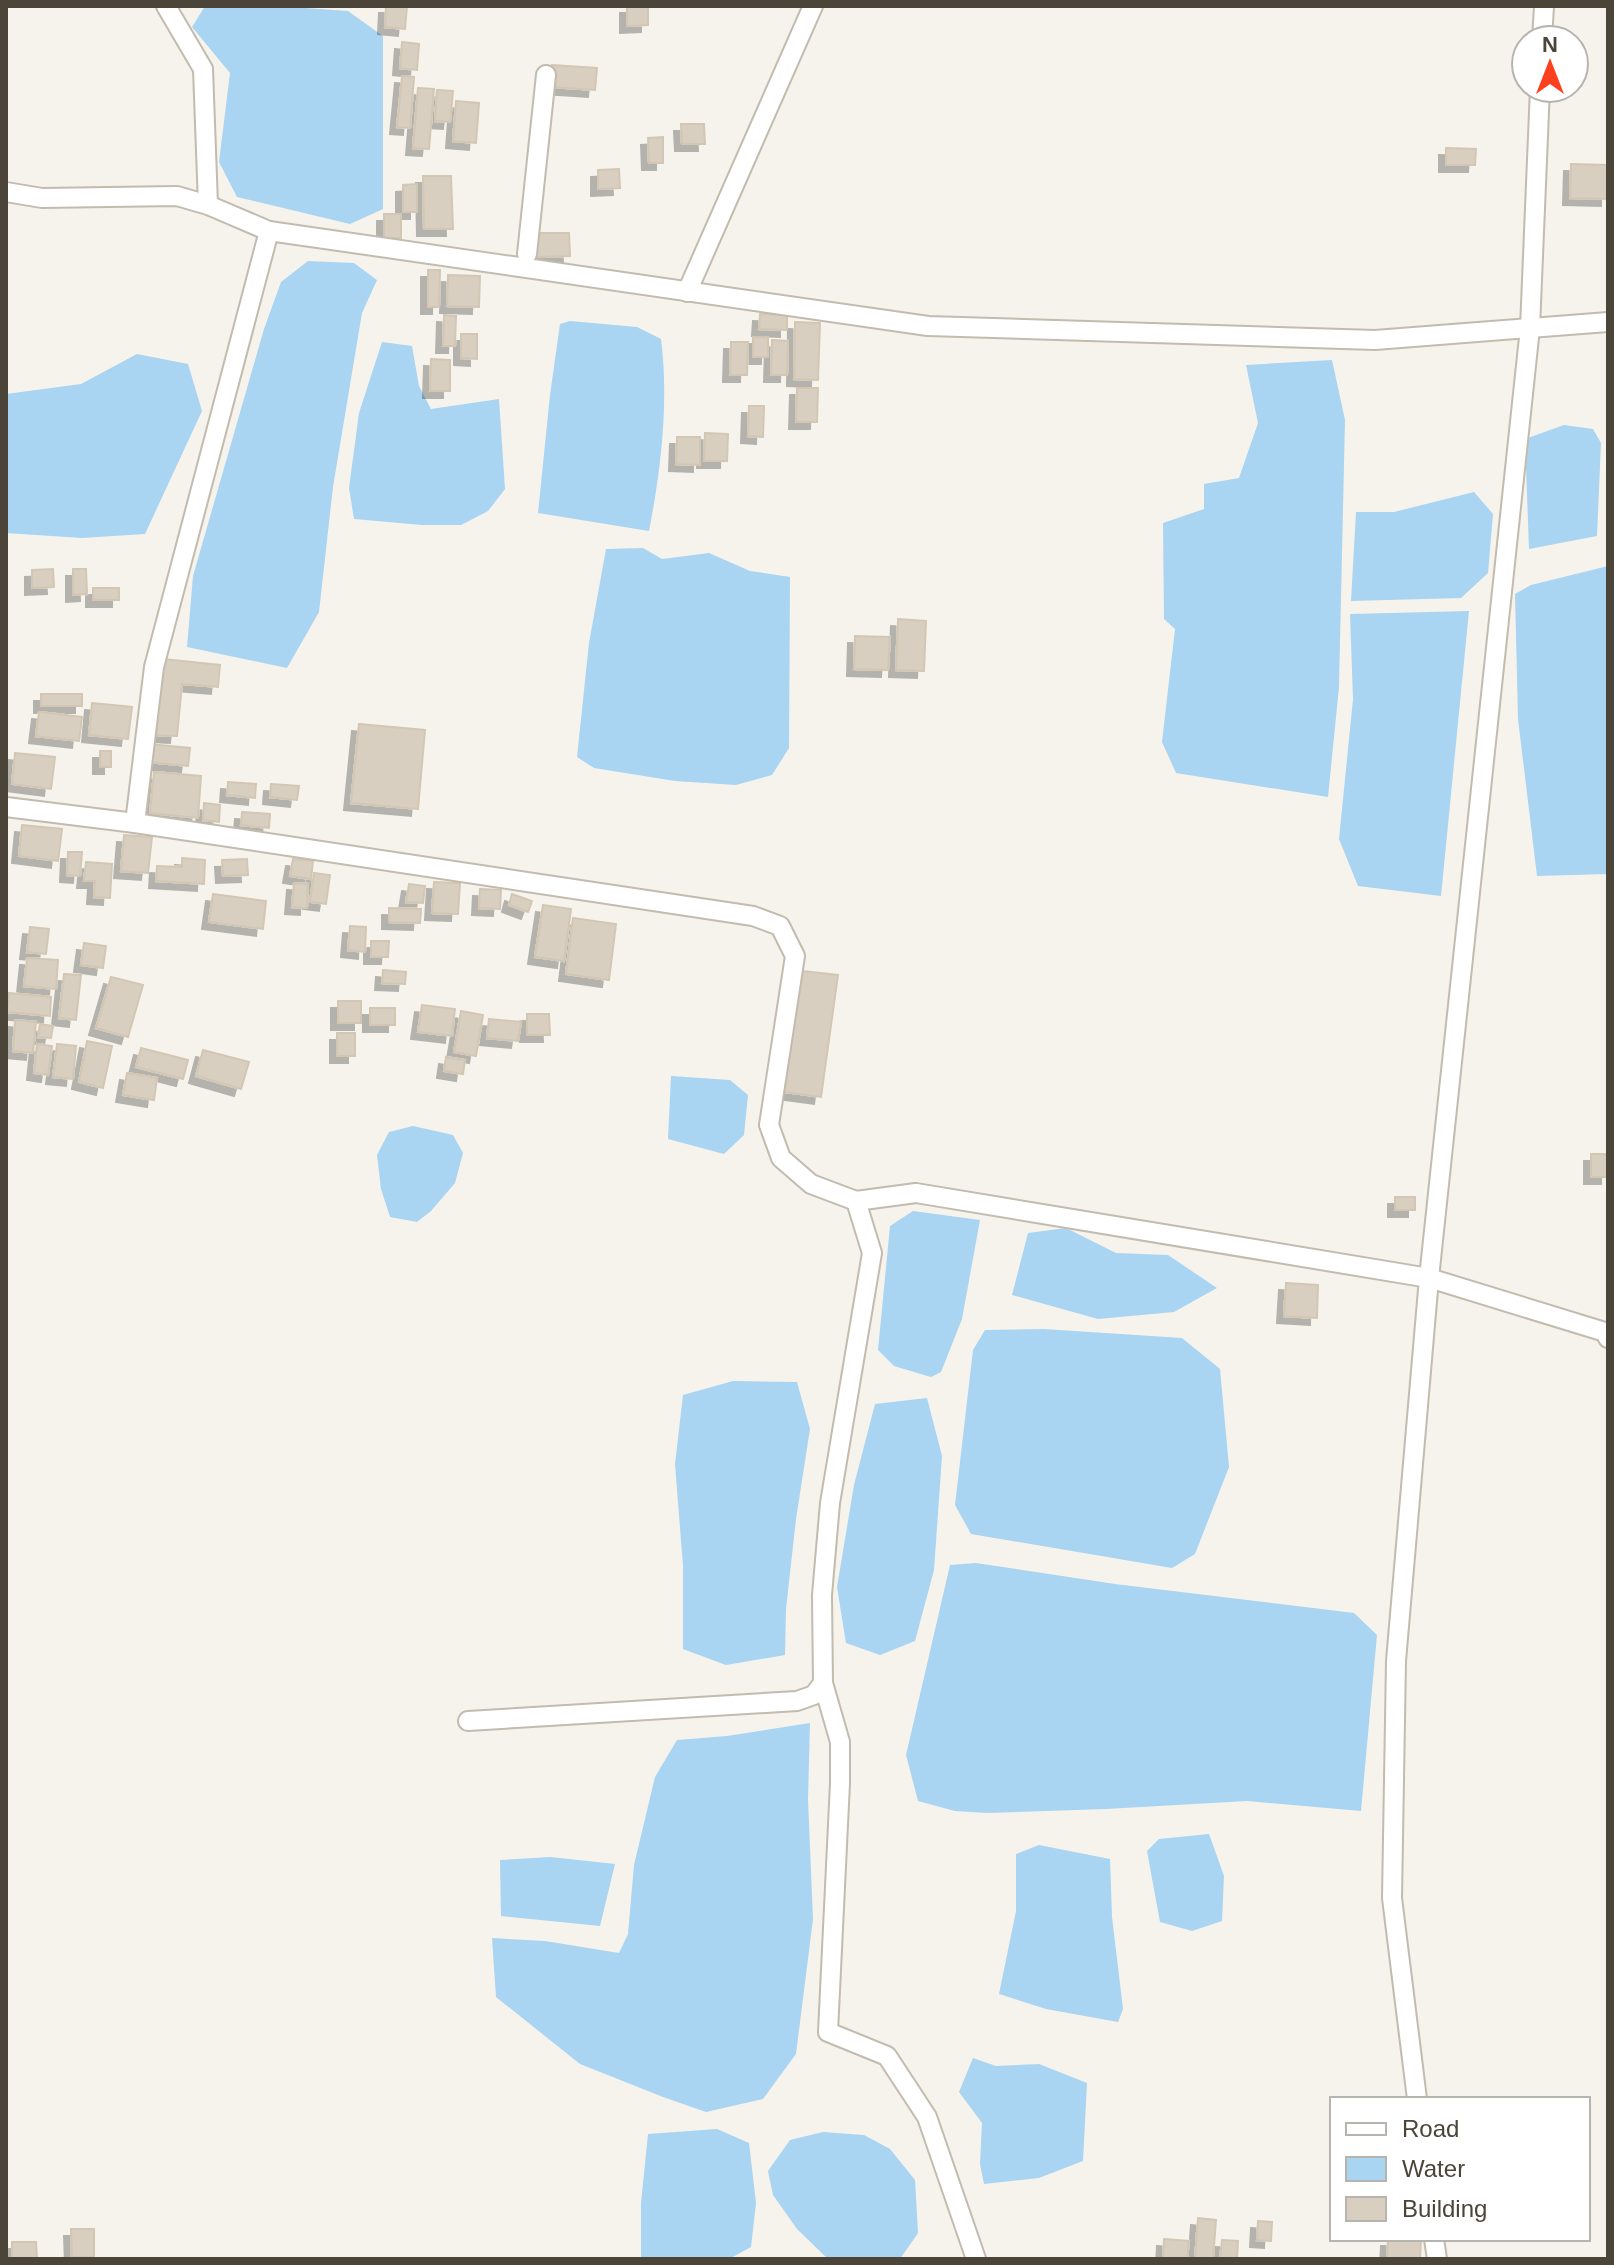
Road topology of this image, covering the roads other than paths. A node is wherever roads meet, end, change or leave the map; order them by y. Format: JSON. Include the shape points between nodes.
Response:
{"nodes":[{"id":1,"x":166,"y":6,"type":"edge"},
{"id":2,"x":813,"y":6,"type":"edge"},
{"id":3,"x":546,"y":75,"type":"dead end"},
{"id":4,"x":1539,"y":104,"type":"edge"},
{"id":5,"x":6,"y":192,"type":"edge"},
{"id":6,"x":208,"y":205,"type":"junction"},
{"id":7,"x":269,"y":231,"type":"junction"},
{"id":8,"x":527,"y":254,"type":"dead end"},
{"id":9,"x":687,"y":292,"type":"junction"},
{"id":10,"x":1608,"y":322,"type":"edge"},
{"id":11,"x":1530,"y":328,"type":"junction"},
{"id":12,"x":6,"y":807,"type":"edge"},
{"id":13,"x":135,"y":823,"type":"junction"},
{"id":14,"x":856,"y":1201,"type":"junction"},
{"id":15,"x":1429,"y":1278,"type":"junction"},
{"id":16,"x":1608,"y":1338,"type":"edge"},
{"id":17,"x":823,"y":1683,"type":"junction"},
{"id":18,"x":468,"y":1721,"type":"dead end"},
{"id":19,"x":1417,"y":2097,"type":"edge"},
{"id":20,"x":976,"y":2259,"type":"edge"}],
"edges":[{"from":1,"to":6,"type":"street","via":[[203,69]]},
{"from":2,"to":9,"type":"street"},
{"from":3,"to":8,"type":"street"},
{"from":4,"to":11,"type":"street"},
{"from":5,"to":6,"type":"street","via":[[42,198],[177,196]]},
{"from":6,"to":7,"type":"street"},
{"from":7,"to":9,"type":"street"},
{"from":7,"to":13,"type":"street","via":[[154,667]]},
{"from":9,"to":11,"type":"street","via":[[928,326],[1375,340]]},
{"from":10,"to":11,"type":"street"},
{"from":11,"to":15,"type":"street"},
{"from":12,"to":13,"type":"street"},
{"from":13,"to":14,"type":"street","via":[[753,916],[780,926],[795,956],[769,1125],[781,1158],[811,1184]]},
{"from":14,"to":15,"type":"street","via":[[916,1193]]},
{"from":14,"to":17,"type":"street","via":[[872,1253],[830,1503],[822,1595]]},
{"from":15,"to":16,"type":"street","via":[[1605,1332]]},
{"from":15,"to":19,"type":"street","via":[[1396,1661],[1392,1898]]},
{"from":17,"to":18,"type":"street","via":[[814,1695],[797,1701]]},
{"from":17,"to":20,"type":"street","via":[[840,1742],[828,2032],[887,2056],[927,2117]]}]}
